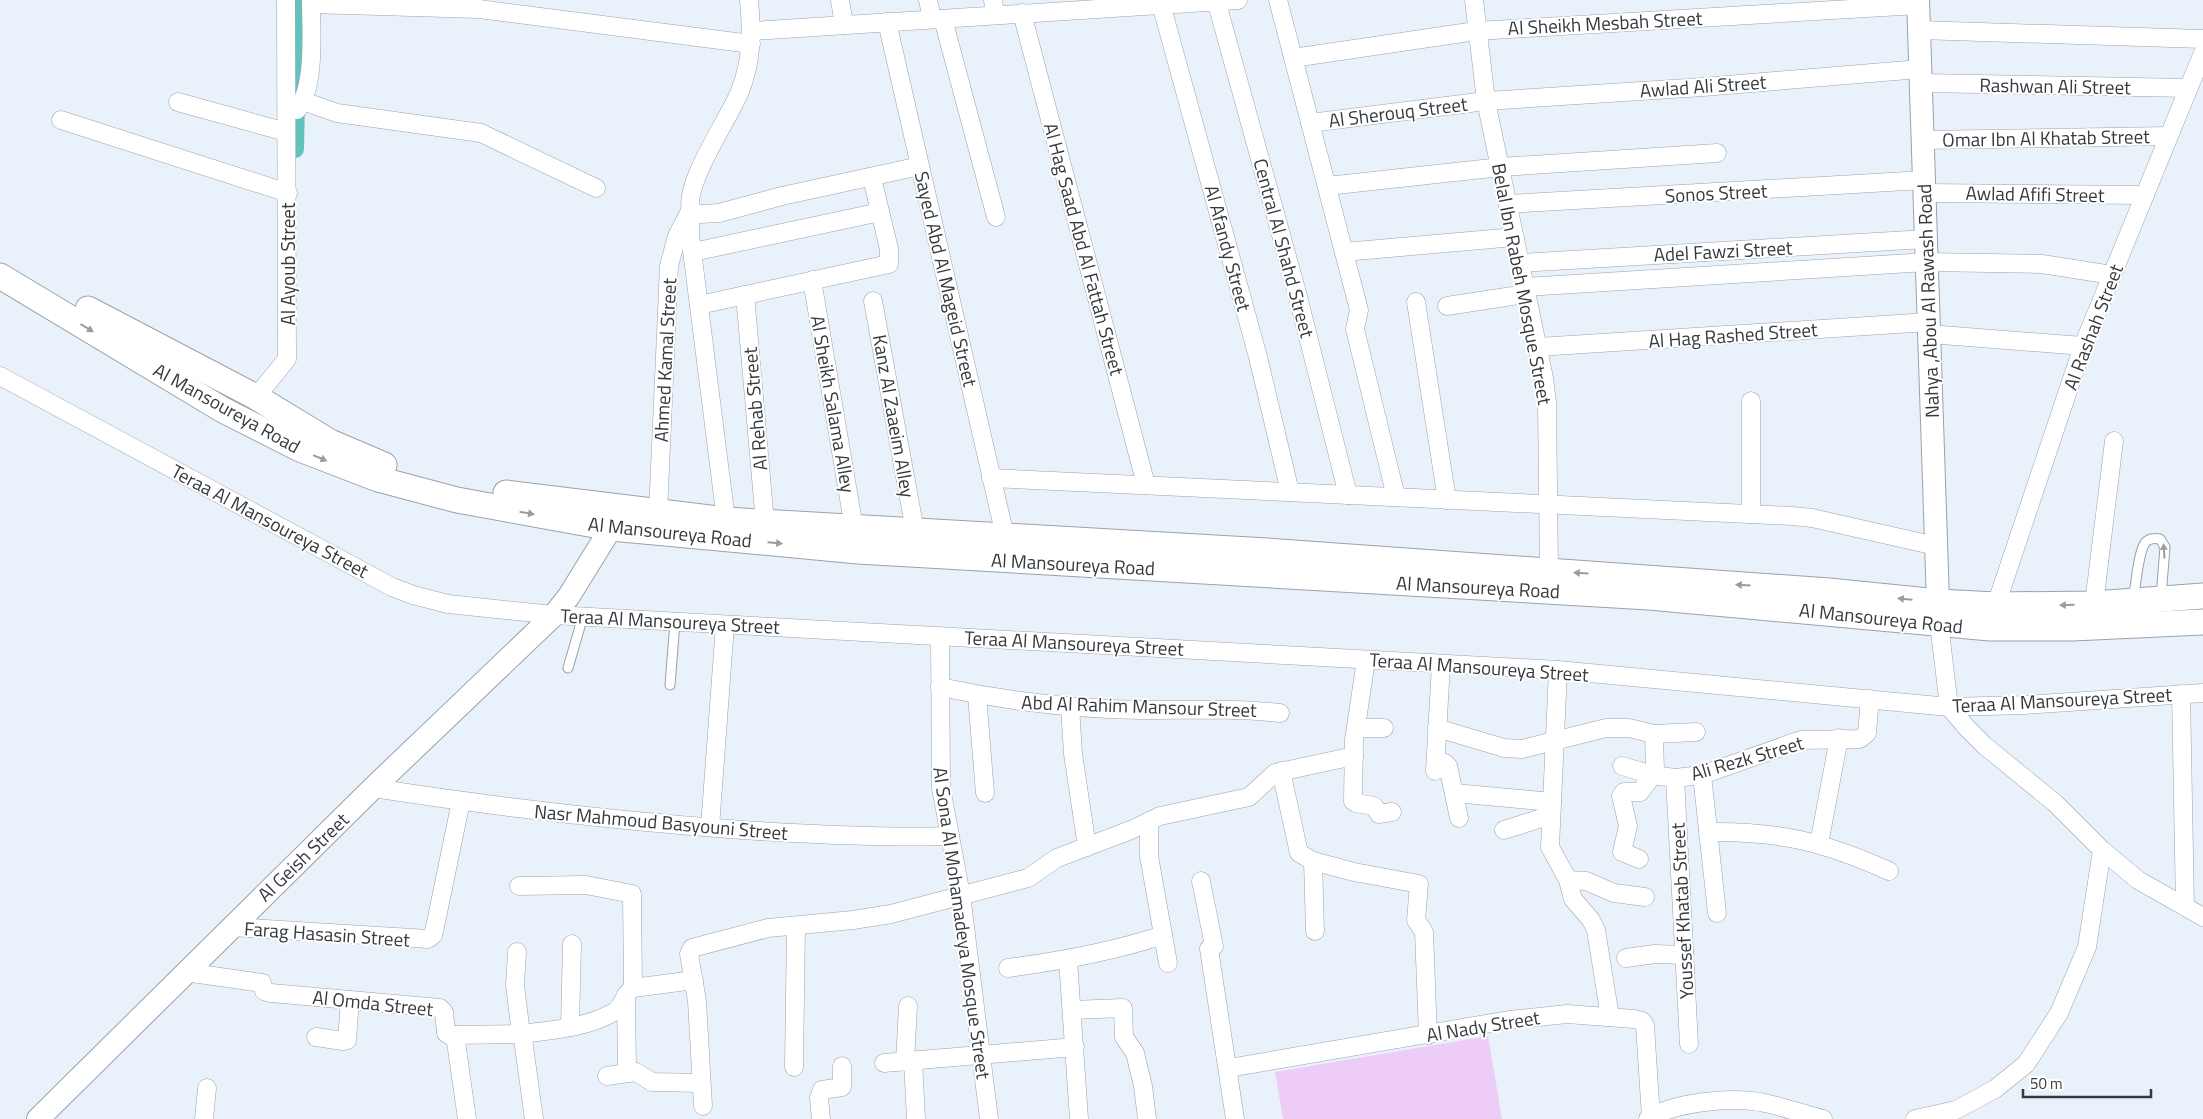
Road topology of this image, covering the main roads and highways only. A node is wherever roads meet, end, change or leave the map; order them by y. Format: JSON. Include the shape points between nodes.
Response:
{"nodes":[{"id":1,"x":0,"y":258,"type":"edge"},
{"id":2,"x":0,"y":276,"type":"edge"},
{"id":3,"x":180,"y":370,"type":"junction"},
{"id":4,"x":1266,"y":563,"type":"junction"},
{"id":5,"x":2203,"y":596,"type":"edge"},
{"id":6,"x":1938,"y":613,"type":"junction"},
{"id":7,"x":2203,"y":622,"type":"edge"}],
"edges":[{"from":1,"to":3,"type":"main road","name":"Al Mansoureya Road"},
{"from":2,"to":3,"type":"main road","name":"Al Mansoureya Road","one_way":true},
{"from":3,"to":4,"type":"main road","name":"Al Mansoureya Road","via":[[256,398],[330,442],[408,473],[466,487],[658,514],[1005,536]]},
{"from":3,"to":4,"type":"main road","name":"Al Mansoureya Road","one_way":true,"via":[[261,431],[300,450],[363,474],[605,538],[858,551]]},
{"from":4,"to":6,"type":"main road","name":"Al Mansoureya Road","via":[[1649,597]]},
{"from":6,"to":4,"type":"main road","name":"Al Mansoureya Road","one_way":true,"via":[[1829,591],[1549,571]]},
{"from":5,"to":6,"type":"main road","name":"Al Mansoureya Road","one_way":true,"via":[[2094,604],[1996,605]]},
{"from":6,"to":7,"type":"main road","name":"Al Mansoureya Road","via":[[1990,628]]}]}
